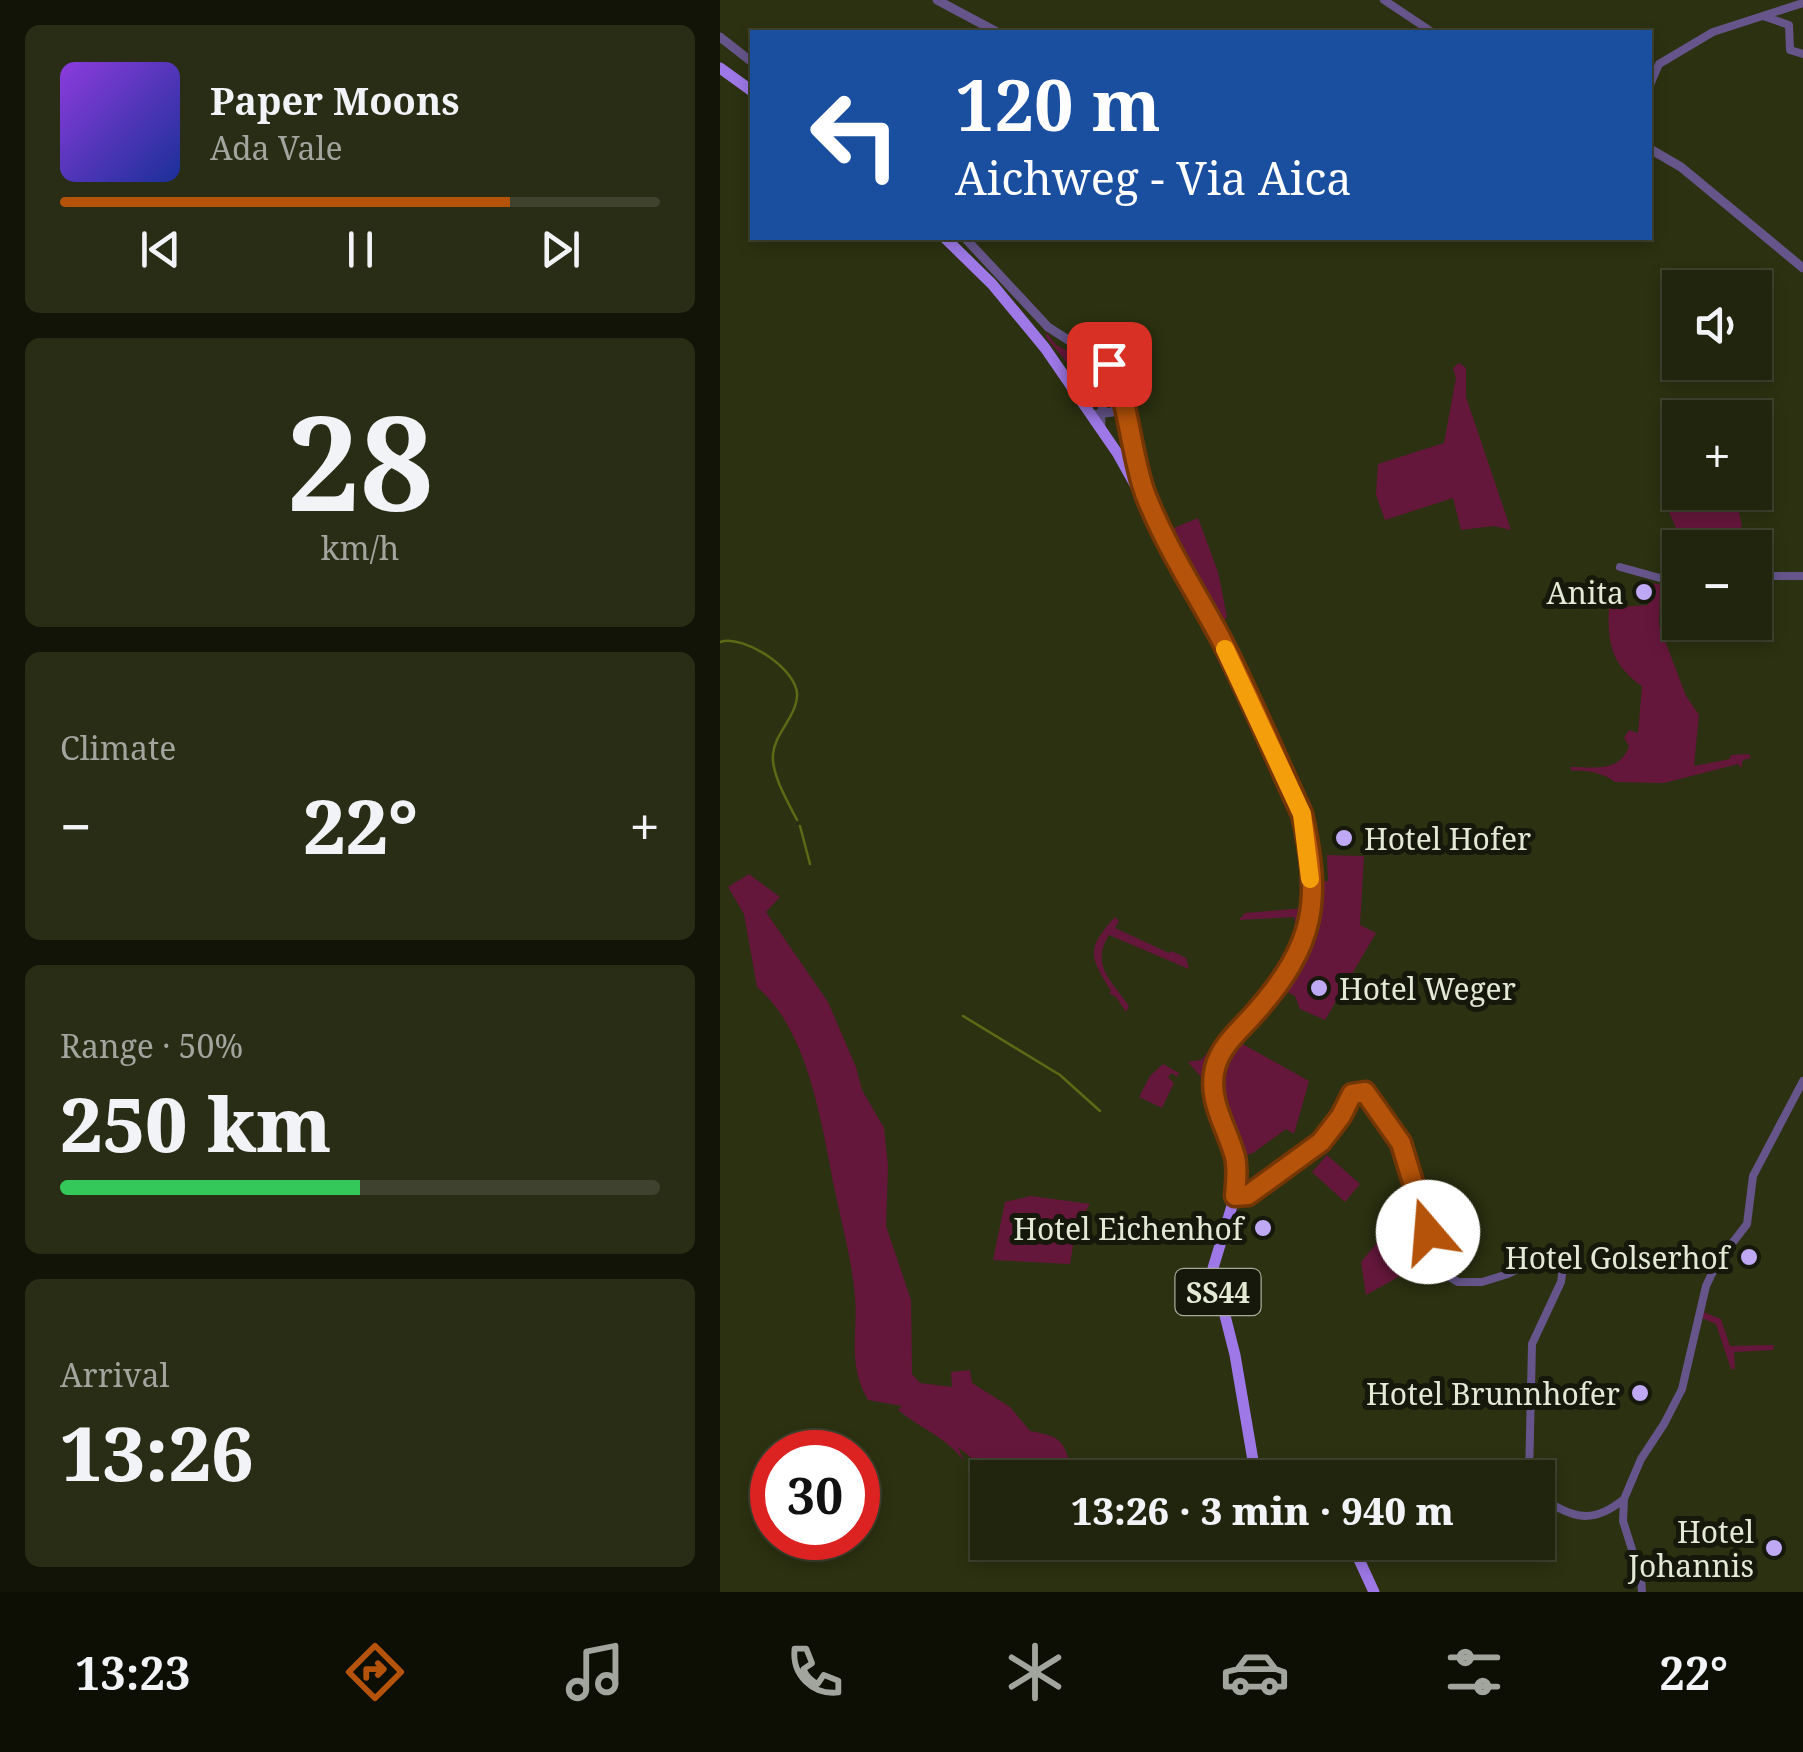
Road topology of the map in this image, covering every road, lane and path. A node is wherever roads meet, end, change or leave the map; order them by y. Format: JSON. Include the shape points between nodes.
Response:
{"nodes":[{"id":1,"x":937,"y":0,"type":"edge"},
{"id":2,"x":1384,"y":0,"type":"edge"},
{"id":3,"x":1803,"y":2,"type":"edge"},
{"id":4,"x":1760,"y":15,"type":"junction"},
{"id":5,"x":993,"y":30,"type":"edge"},
{"id":6,"x":1429,"y":30,"type":"edge"},
{"id":7,"x":720,"y":37,"type":"edge"},
{"id":8,"x":1803,"y":54,"type":"edge"},
{"id":9,"x":750,"y":60,"type":"edge"},
{"id":10,"x":720,"y":68,"type":"edge"},
{"id":11,"x":1652,"y":80,"type":"edge"},
{"id":12,"x":750,"y":90,"type":"edge"},
{"id":13,"x":1652,"y":151,"type":"edge"},
{"id":14,"x":948,"y":240,"type":"edge"},
{"id":15,"x":967,"y":240,"type":"edge"},
{"id":16,"x":1803,"y":268,"type":"edge"},
{"id":17,"x":1098,"y":358,"type":"junction"},
{"id":18,"x":1109,"y":378,"type":"junction"},
{"id":19,"x":1072,"y":383,"type":"junction"},
{"id":20,"x":1121,"y":389,"type":"junction"},
{"id":21,"x":1087,"y":407,"type":"junction"},
{"id":22,"x":1100,"y":415,"type":"junction"},
{"id":23,"x":1103,"y":430,"type":"junction"},
{"id":24,"x":1160,"y":528,"type":"junction"},
{"id":25,"x":1620,"y":568,"type":"dead end"},
{"id":26,"x":1772,"y":576,"type":"edge"},
{"id":27,"x":1803,"y":576,"type":"edge"},
{"id":28,"x":1662,"y":578,"type":"edge"},
{"id":29,"x":1803,"y":1081,"type":"edge"},
{"id":30,"x":1235,"y":1196,"type":"junction"},
{"id":31,"x":1253,"y":1460,"type":"edge"},
{"id":32,"x":1530,"y":1460,"type":"edge"},
{"id":33,"x":1624,"y":1499,"type":"junction"},
{"id":34,"x":1555,"y":1505,"type":"edge"},
{"id":35,"x":1359,"y":1560,"type":"edge"},
{"id":36,"x":1374,"y":1592,"type":"edge"},
{"id":37,"x":1642,"y":1592,"type":"edge"}],
"edges":[{"from":1,"to":5,"type":"street"},
{"from":2,"to":6,"type":"street"},
{"from":3,"to":4,"type":"street"},
{"from":4,"to":8,"type":"street","via":[[1789,26],[1790,50]]},
{"from":4,"to":11,"type":"street","via":[[1667,59]]},
{"from":7,"to":9,"type":"street"},
{"from":10,"to":12,"type":"main road"},
{"from":13,"to":16,"type":"street","via":[[1681,167]]},
{"from":14,"to":19,"type":"main road","number":"SS44"},
{"from":15,"to":17,"type":"street","via":[[1048,327]]},
{"from":17,"to":18,"type":"street"},
{"from":17,"to":20,"type":"street"},
{"from":18,"to":19,"type":"street","via":[[1095,392]]},
{"from":18,"to":22,"type":"street"},
{"from":19,"to":21,"type":"main road","number":"SS44"},
{"from":20,"to":22,"type":"street","via":[[1115,410]]},
{"from":20,"to":24,"type":"street","via":[[1132,455]]},
{"from":21,"to":22,"type":"street"},
{"from":21,"to":23,"type":"main road","number":"SS44"},
{"from":22,"to":23,"type":"street"},
{"from":23,"to":24,"type":"main road","number":"SS44"},
{"from":24,"to":30,"type":"main road","number":"SS44","via":[[1236,671],[1302,814],[1308,844],[1312,911],[1301,947],[1275,990],[1224,1047],[1212,1079],[1236,1166]]},
{"from":25,"to":28,"type":"street"},
{"from":26,"to":27,"type":"street"},
{"from":29,"to":33,"type":"street","via":[[1753,1176],[1747,1224],[1706,1286],[1682,1389]]},
{"from":30,"to":31,"type":"main road","number":"SS44","via":[[1213,1268]]},
{"from":30,"to":32,"type":"street","via":[[1248,1195],[1321,1142],[1352,1094],[1365,1092],[1401,1143],[1436,1269],[1458,1282],[1482,1282],[1547,1254],[1560,1258],[1561,1282],[1532,1344]]},
{"from":33,"to":34,"type":"street","via":[[1595,1517]]},
{"from":33,"to":37,"type":"street","via":[[1623,1521]]},
{"from":35,"to":36,"type":"main road"}]}
